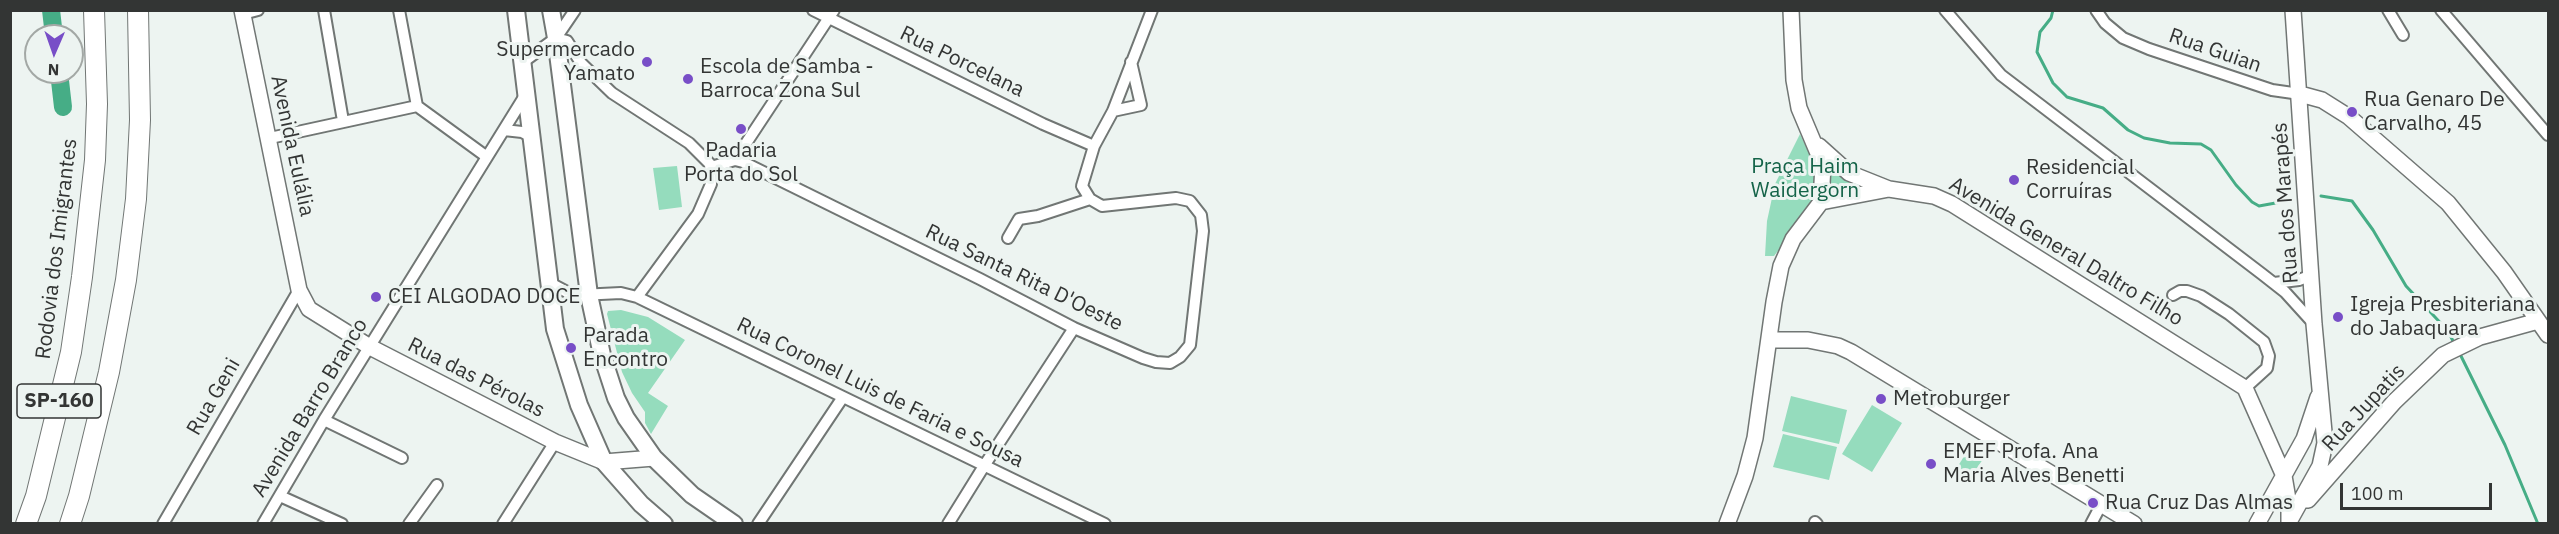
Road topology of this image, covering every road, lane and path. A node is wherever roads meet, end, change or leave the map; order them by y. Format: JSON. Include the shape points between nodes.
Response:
{"nodes":[{"id":1,"x":94,"y":10,"type":"edge"},
{"id":2,"x":138,"y":10,"type":"edge"},
{"id":3,"x":324,"y":10,"type":"edge"},
{"id":4,"x":399,"y":10,"type":"edge"},
{"id":5,"x":516,"y":10,"type":"edge"},
{"id":6,"x":551,"y":10,"type":"edge"},
{"id":7,"x":575,"y":10,"type":"edge"},
{"id":8,"x":813,"y":10,"type":"edge"},
{"id":9,"x":1152,"y":10,"type":"edge"},
{"id":10,"x":1791,"y":10,"type":"edge"},
{"id":11,"x":1945,"y":10,"type":"edge"},
{"id":12,"x":2096,"y":10,"type":"edge"},
{"id":13,"x":2293,"y":10,"type":"edge"},
{"id":14,"x":2388,"y":10,"type":"edge"},
{"id":15,"x":2441,"y":10,"type":"edge"},
{"id":16,"x":248,"y":12,"type":"edge"},
{"id":17,"x":832,"y":14,"type":"edge"},
{"id":18,"x":2403,"y":35,"type":"dead end"},
{"id":19,"x":556,"y":38,"type":"junction"},
{"id":20,"x":524,"y":62,"type":"junction"},
{"id":21,"x":1131,"y":63,"type":"junction"},
{"id":22,"x":526,"y":92,"type":"junction"},
{"id":23,"x":2300,"y":94,"type":"junction"},
{"id":24,"x":417,"y":106,"type":"junction"},
{"id":25,"x":1113,"y":111,"type":"junction"},
{"id":26,"x":343,"y":121,"type":"junction"},
{"id":27,"x":504,"y":130,"type":"junction"},
{"id":28,"x":2548,"y":135,"type":"edge"},
{"id":29,"x":270,"y":138,"type":"junction"},
{"id":30,"x":532,"y":138,"type":"junction"},
{"id":31,"x":1813,"y":140,"type":"junction"},
{"id":32,"x":1094,"y":146,"type":"junction"},
{"id":33,"x":487,"y":157,"type":"junction"},
{"id":34,"x":735,"y":160,"type":"junction"},
{"id":35,"x":711,"y":167,"type":"junction"},
{"id":36,"x":1889,"y":189,"type":"junction"},
{"id":37,"x":1090,"y":199,"type":"junction"},
{"id":38,"x":1821,"y":202,"type":"junction"},
{"id":39,"x":1008,"y":238,"type":"dead end"},
{"id":40,"x":2312,"y":275,"type":"junction"},
{"id":41,"x":548,"y":282,"type":"junction"},
{"id":42,"x":2274,"y":284,"type":"junction"},
{"id":43,"x":299,"y":290,"type":"junction"},
{"id":44,"x":589,"y":294,"type":"junction"},
{"id":45,"x":2173,"y":295,"type":"dead end"},
{"id":46,"x":638,"y":297,"type":"junction"},
{"id":47,"x":2543,"y":318,"type":"edge"},
{"id":48,"x":2314,"y":324,"type":"junction"},
{"id":49,"x":1074,"y":328,"type":"junction"},
{"id":50,"x":2548,"y":335,"type":"edge"},
{"id":51,"x":1770,"y":340,"type":"junction"},
{"id":52,"x":370,"y":347,"type":"junction"},
{"id":53,"x":2245,"y":388,"type":"junction"},
{"id":54,"x":2319,"y":393,"type":"junction"},
{"id":55,"x":843,"y":397,"type":"junction"},
{"id":56,"x":324,"y":420,"type":"junction"},
{"id":57,"x":2304,"y":439,"type":"junction"},
{"id":58,"x":555,"y":442,"type":"junction"},
{"id":59,"x":2268,"y":442,"type":"junction"},
{"id":60,"x":402,"y":458,"type":"dead end"},
{"id":61,"x":654,"y":458,"type":"junction"},
{"id":62,"x":604,"y":462,"type":"junction"},
{"id":63,"x":984,"y":466,"type":"junction"},
{"id":64,"x":2284,"y":476,"type":"junction"},
{"id":65,"x":437,"y":485,"type":"dead end"},
{"id":66,"x":280,"y":496,"type":"junction"},
{"id":67,"x":2101,"y":505,"type":"junction"},
{"id":68,"x":2289,"y":523,"type":"edge"},
{"id":69,"x":26,"y":524,"type":"edge"},
{"id":70,"x":70,"y":524,"type":"edge"},
{"id":71,"x":163,"y":524,"type":"edge"},
{"id":72,"x":263,"y":524,"type":"edge"},
{"id":73,"x":342,"y":524,"type":"edge"},
{"id":74,"x":409,"y":524,"type":"edge"},
{"id":75,"x":503,"y":524,"type":"edge"},
{"id":76,"x":664,"y":524,"type":"edge"},
{"id":77,"x":734,"y":524,"type":"edge"},
{"id":78,"x":758,"y":524,"type":"edge"},
{"id":79,"x":948,"y":524,"type":"edge"},
{"id":80,"x":1105,"y":524,"type":"edge"},
{"id":81,"x":1727,"y":524,"type":"edge"},
{"id":82,"x":2091,"y":524,"type":"edge"},
{"id":83,"x":2134,"y":524,"type":"edge"},
{"id":84,"x":2257,"y":524,"type":"edge"}],
"edges":[{"from":1,"to":69,"type":"highway","name":"Rodovia dos Imigrantes","number":"SP-160","via":[[95,160],[82,277],[71,352]]},
{"from":2,"to":70,"type":"highway","number":"SP-160","via":[[140,120],[126,280],[109,372]]},
{"from":3,"to":26,"type":"street"},
{"from":4,"to":24,"type":"street"},
{"from":5,"to":20,"type":"main road"},
{"from":6,"to":19,"type":"main road"},
{"from":7,"to":19,"type":"street"},
{"from":8,"to":17,"type":"street","name":"Rua Porcelana"},
{"from":9,"to":21,"type":"street"},
{"from":10,"to":31,"type":"street","via":[[1794,80],[1799,108]]},
{"from":11,"to":42,"type":"street","via":[[2001,75]]},
{"from":12,"to":23,"type":"street","name":"Rua Guian","via":[[2123,38],[2149,49],[2272,90]]},
{"from":13,"to":23,"type":"street","name":"Rua dos Marapés"},
{"from":14,"to":18,"type":"street"},
{"from":15,"to":28,"type":"street"},
{"from":16,"to":29,"type":"street","name":"Avenida Eulália"},
{"from":17,"to":32,"type":"street","name":"Rua Porcelana","via":[[1049,127]]},
{"from":17,"to":34,"type":"street"},
{"from":19,"to":20,"type":"street"},
{"from":19,"to":35,"type":"street","via":[[567,41],[581,63],[612,93],[689,143],[707,158]]},
{"from":19,"to":44,"type":"main road"},
{"from":20,"to":22,"type":"main road"},
{"from":21,"to":25,"type":"street"},
{"from":21,"to":25,"type":"street","via":[[1141,105]]},
{"from":22,"to":27,"type":"street","name":"Avenida Barro Branco"},
{"from":22,"to":30,"type":"main road"},
{"from":23,"to":40,"type":"street","name":"Rua dos Marapés"},
{"from":23,"to":47,"type":"street","via":[[2322,100],[2349,117],[2448,202]]},
{"from":24,"to":26,"type":"street"},
{"from":24,"to":33,"type":"street"},
{"from":25,"to":32,"type":"street"},
{"from":26,"to":29,"type":"street"},
{"from":27,"to":30,"type":"street","via":[[522,132]]},
{"from":27,"to":33,"type":"street","name":"Avenida Barro Branco"},
{"from":29,"to":43,"type":"street","name":"Avenida Eulália"},
{"from":30,"to":41,"type":"main road"},
{"from":31,"to":36,"type":"street","via":[[1849,173]]},
{"from":31,"to":38,"type":"street","via":[[1824,174]]},
{"from":32,"to":37,"type":"street","via":[[1082,186]]},
{"from":33,"to":52,"type":"street","name":"Avenida Barro Branco"},
{"from":34,"to":35,"type":"street"},
{"from":34,"to":49,"type":"street","name":"Rua Santa Rita D'Oeste"},
{"from":35,"to":46,"type":"street","via":[[709,192],[698,214]]},
{"from":36,"to":38,"type":"street","name":"Avenida General Daltro Filho"},
{"from":36,"to":53,"type":"street","name":"Avenida General Daltro Filho","via":[[1934,196],[1952,204]]},
{"from":37,"to":39,"type":"street","via":[[1019,219]]},
{"from":37,"to":49,"type":"street","name":"Rua Santa Rita D'Oeste","via":[[1102,206],[1182,198],[1197,208],[1203,231],[1193,331],[1186,351],[1170,363],[1156,362]]},
{"from":38,"to":51,"type":"street","via":[[1794,239],[1781,266]]},
{"from":40,"to":42,"type":"street"},
{"from":40,"to":48,"type":"street","name":"Rua dos Marapés"},
{"from":41,"to":44,"type":"street","name":"Rua Coronel Luis de Faria e Sousa","via":[[567,292]]},
{"from":41,"to":62,"type":"main road","via":[[558,338],[579,405]]},
{"from":42,"to":48,"type":"street"},
{"from":43,"to":52,"type":"street","name":"Rua das Pérolas","via":[[309,309]]},
{"from":43,"to":71,"type":"street","name":"Rua Geni"},
{"from":44,"to":46,"type":"street","name":"Rua Coronel Luis de Faria e Sousa"},
{"from":44,"to":61,"type":"main road","via":[[616,398]]},
{"from":45,"to":53,"type":"street","name":"Avenida General Daltro Filho","via":[[2187,291],[2201,296],[2264,342],[2269,353],[2267,368]]},
{"from":46,"to":55,"type":"street","name":"Rua Coronel Luis de Faria e Sousa"},
{"from":47,"to":50,"type":"street"},
{"from":47,"to":68,"type":"street","name":"Rua Jupatis","via":[[2468,342],[2443,355],[2394,402]]},
{"from":48,"to":54,"type":"street","name":"Rua dos Marapés"},
{"from":49,"to":63,"type":"street"},
{"from":51,"to":67,"type":"street","via":[[1808,340],[1851,352]]},
{"from":51,"to":81,"type":"street","via":[[1755,438]]},
{"from":52,"to":56,"type":"street","name":"Avenida Barro Branco"},
{"from":52,"to":58,"type":"street","name":"Rua das Pérolas"},
{"from":53,"to":59,"type":"street"},
{"from":54,"to":57,"type":"street"},
{"from":54,"to":68,"type":"street","name":"Rua dos Marapés","via":[[2324,419],[2323,454]]},
{"from":55,"to":63,"type":"street","name":"Rua Coronel Luis de Faria e Sousa"},
{"from":55,"to":78,"type":"street"},
{"from":56,"to":60,"type":"street"},
{"from":56,"to":66,"type":"street","name":"Avenida Barro Branco"},
{"from":57,"to":59,"type":"street","via":[[2282,448]]},
{"from":57,"to":64,"type":"street"},
{"from":58,"to":62,"type":"street","name":"Rua das Pérolas"},
{"from":58,"to":75,"type":"street"},
{"from":59,"to":64,"type":"street"},
{"from":61,"to":62,"type":"street","name":"Rua das Pérolas"},
{"from":61,"to":77,"type":"main road","via":[[692,495]]},
{"from":62,"to":76,"type":"main road"},
{"from":63,"to":79,"type":"street"},
{"from":63,"to":80,"type":"street","name":"Rua Coronel Luis de Faria e Sousa"},
{"from":64,"to":68,"type":"street"},
{"from":64,"to":84,"type":"street"},
{"from":65,"to":74,"type":"street"},
{"from":66,"to":72,"type":"street","name":"Avenida Barro Branco"},
{"from":66,"to":73,"type":"street"},
{"from":67,"to":82,"type":"street"},
{"from":67,"to":83,"type":"street"}]}
